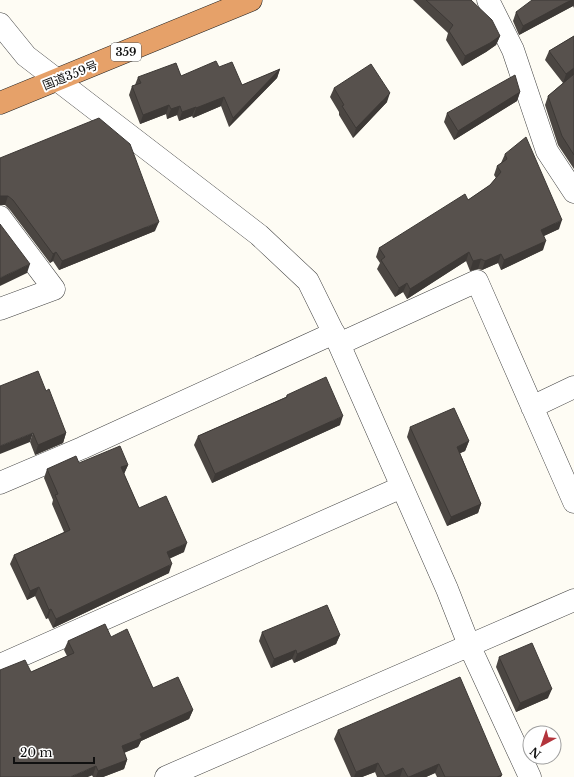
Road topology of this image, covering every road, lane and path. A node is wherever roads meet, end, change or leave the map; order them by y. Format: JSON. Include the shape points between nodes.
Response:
{"nodes":[{"id":1,"x":251,"y":0,"type":"edge"},
{"id":2,"x":488,"y":0,"type":"edge"},
{"id":3,"x":0,"y":24,"type":"edge"},
{"id":4,"x":58,"y":80,"type":"junction"},
{"id":5,"x":0,"y":103,"type":"edge"},
{"id":6,"x":568,"y":166,"type":"edge"},
{"id":7,"x":574,"y":192,"type":"edge"},
{"id":8,"x":0,"y":217,"type":"edge"},
{"id":9,"x":0,"y":309,"type":"edge"},
{"id":10,"x":336,"y":338,"type":"junction"},
{"id":11,"x":574,"y":387,"type":"edge"},
{"id":12,"x":532,"y":407,"type":"junction"},
{"id":13,"x":0,"y":483,"type":"edge"},
{"id":14,"x":402,"y":487,"type":"junction"},
{"id":15,"x":574,"y":502,"type":"edge"},
{"id":16,"x":574,"y":600,"type":"edge"},
{"id":17,"x":469,"y":645,"type":"junction"},
{"id":18,"x":0,"y":666,"type":"edge"},
{"id":19,"x":172,"y":776,"type":"edge"},
{"id":20,"x":530,"y":777,"type":"edge"}],
"edges":[{"from":1,"to":4,"type":"highway","name":"国道359号","number":"359"},
{"from":2,"to":6,"type":"street","via":[[513,50],[547,151]]},
{"from":3,"to":4,"type":"street","via":[[26,56]]},
{"from":4,"to":5,"type":"highway","name":"国道359号","number":"359"},
{"from":4,"to":10,"type":"street","via":[[259,235],[308,281]]},
{"from":6,"to":7,"type":"street"},
{"from":8,"to":9,"type":"street","via":[[54,289]]},
{"from":10,"to":12,"type":"street","via":[[477,281]]},
{"from":10,"to":13,"type":"street"},
{"from":10,"to":14,"type":"street"},
{"from":11,"to":12,"type":"street"},
{"from":12,"to":15,"type":"street"},
{"from":14,"to":17,"type":"street"},
{"from":14,"to":18,"type":"street"},
{"from":16,"to":17,"type":"street"},
{"from":17,"to":19,"type":"street"},
{"from":17,"to":20,"type":"street"}]}
